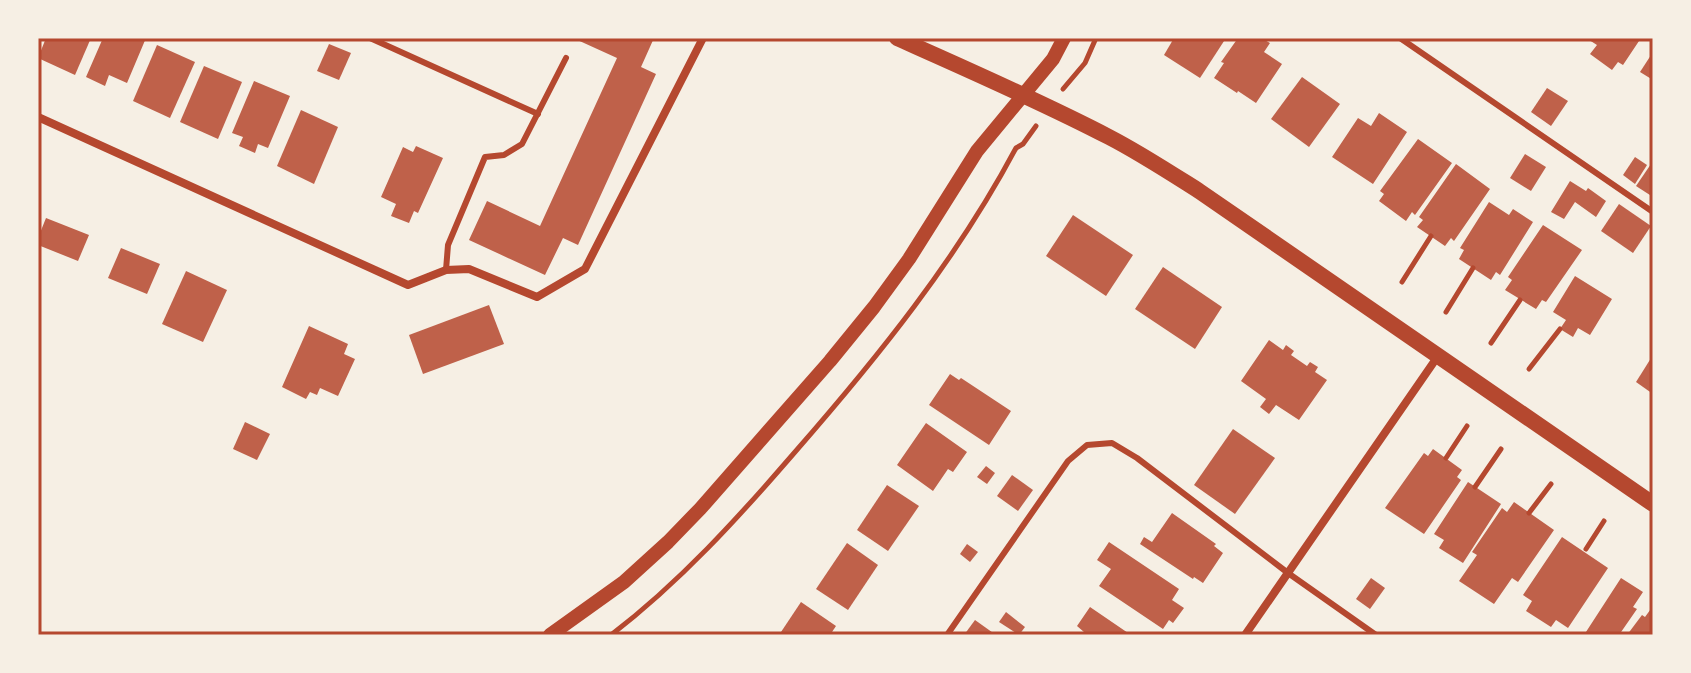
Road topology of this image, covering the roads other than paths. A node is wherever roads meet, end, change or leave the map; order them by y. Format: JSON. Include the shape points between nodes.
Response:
{"nodes":[{"id":1,"x":370,"y":38,"type":"edge"},
{"id":2,"x":703,"y":38,"type":"edge"},
{"id":3,"x":897,"y":38,"type":"edge"},
{"id":4,"x":1064,"y":38,"type":"edge"},
{"id":5,"x":1400,"y":38,"type":"edge"},
{"id":6,"x":566,"y":58,"type":"dead end"},
{"id":7,"x":1023,"y":95,"type":"junction"},
{"id":8,"x":538,"y":114,"type":"junction"},
{"id":9,"x":38,"y":117,"type":"edge"},
{"id":10,"x":1653,"y":212,"type":"edge"},
{"id":11,"x":446,"y":270,"type":"junction"},
{"id":12,"x":1438,"y":355,"type":"junction"},
{"id":13,"x":1653,"y":504,"type":"edge"},
{"id":14,"x":1288,"y":573,"type":"junction"},
{"id":15,"x":550,"y":635,"type":"edge"},
{"id":16,"x":947,"y":635,"type":"edge"},
{"id":17,"x":1245,"y":635,"type":"edge"},
{"id":18,"x":1376,"y":635,"type":"edge"}],
"edges":[{"from":1,"to":8,"type":"lane"},
{"from":2,"to":11,"type":"street","via":[[585,269],[537,297],[469,269]]},
{"from":3,"to":7,"type":"main road"},
{"from":4,"to":7,"type":"street"},
{"from":5,"to":10,"type":"lane"},
{"from":6,"to":8,"type":"lane"},
{"from":7,"to":12,"type":"main road","via":[[1143,155]]},
{"from":7,"to":15,"type":"street","via":[[977,151],[874,307],[761,440],[668,542],[624,582]]},
{"from":8,"to":11,"type":"lane","via":[[522,144],[504,155],[485,157],[448,245]]},
{"from":9,"to":11,"type":"street","via":[[408,285]]},
{"from":12,"to":13,"type":"main road"},
{"from":12,"to":14,"type":"street"},
{"from":14,"to":16,"type":"lane","via":[[1137,458],[1112,443],[1087,445],[1068,461]]},
{"from":14,"to":17,"type":"street"},
{"from":14,"to":18,"type":"lane"}]}
